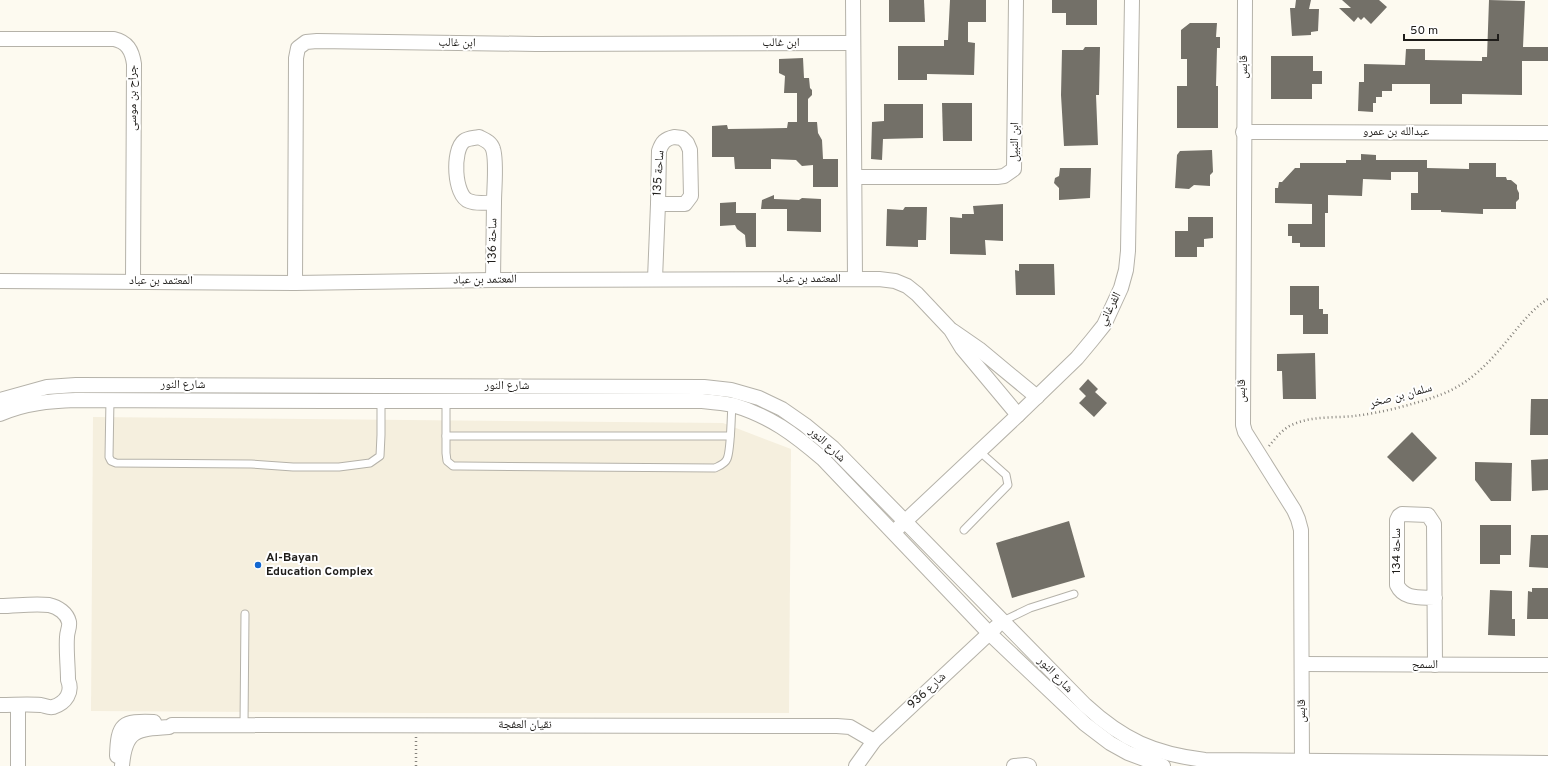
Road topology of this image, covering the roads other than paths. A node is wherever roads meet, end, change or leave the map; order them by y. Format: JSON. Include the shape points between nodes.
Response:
{"nodes":[{"id":1,"x":853,"y":0,"type":"edge"},
{"id":2,"x":1016,"y":0,"type":"edge"},
{"id":3,"x":1132,"y":0,"type":"edge"},
{"id":4,"x":1245,"y":0,"type":"edge"},
{"id":5,"x":0,"y":39,"type":"edge"},
{"id":6,"x":853,"y":43,"type":"junction"},
{"id":7,"x":1243,"y":132,"type":"junction"},
{"id":8,"x":1548,"y":133,"type":"edge"},
{"id":9,"x":855,"y":177,"type":"junction"},
{"id":10,"x":494,"y":202,"type":"junction"},
{"id":11,"x":658,"y":204,"type":"junction"},
{"id":12,"x":655,"y":279,"type":"junction"},
{"id":13,"x":855,"y":279,"type":"junction"},
{"id":14,"x":493,"y":280,"type":"junction"},
{"id":15,"x":0,"y":281,"type":"edge"},
{"id":16,"x":133,"y":281,"type":"junction"},
{"id":17,"x":295,"y":282,"type":"junction"},
{"id":18,"x":951,"y":330,"type":"junction"},
{"id":19,"x":441,"y":386,"type":"junction"},
{"id":20,"x":1036,"y":397,"type":"junction"},
{"id":21,"x":110,"y":399,"type":"junction"},
{"id":22,"x":0,"y":400,"type":"edge"},
{"id":23,"x":381,"y":401,"type":"junction"},
{"id":24,"x":444,"y":401,"type":"junction"},
{"id":25,"x":732,"y":405,"type":"junction"},
{"id":26,"x":0,"y":414,"type":"edge"},
{"id":27,"x":1018,"y":415,"type":"junction"},
{"id":28,"x":446,"y":436,"type":"junction"},
{"id":29,"x":730,"y":436,"type":"junction"},
{"id":30,"x":980,"y":451,"type":"junction"},
{"id":31,"x":904,"y":521,"type":"junction"},
{"id":32,"x":964,"y":530,"type":"dead end"},
{"id":33,"x":894,"y":533,"type":"junction"},
{"id":34,"x":1074,"y":594,"type":"dead end"},
{"id":35,"x":1435,"y":598,"type":"junction"},
{"id":36,"x":6,"y":606,"type":"edge"},
{"id":37,"x":245,"y":614,"type":"dead end"},
{"id":38,"x":1003,"y":621,"type":"junction"},
{"id":39,"x":989,"y":633,"type":"junction"},
{"id":40,"x":1302,"y":664,"type":"junction"},
{"id":41,"x":1435,"y":665,"type":"junction"},
{"id":42,"x":1548,"y":665,"type":"edge"},
{"id":43,"x":0,"y":705,"type":"edge"},
{"id":44,"x":18,"y":706,"type":"junction"},
{"id":45,"x":172,"y":725,"type":"junction"},
{"id":46,"x":244,"y":725,"type":"junction"},
{"id":47,"x":874,"y":741,"type":"junction"},
{"id":48,"x":1205,"y":763,"type":"edge"},
{"id":49,"x":1548,"y":763,"type":"edge"},
{"id":50,"x":1302,"y":764,"type":"edge"},
{"id":51,"x":1508,"y":765,"type":"edge"},
{"id":52,"x":18,"y":766,"type":"edge"},
{"id":53,"x":117,"y":766,"type":"edge"},
{"id":54,"x":122,"y":766,"type":"edge"},
{"id":55,"x":856,"y":766,"type":"edge"},
{"id":56,"x":1014,"y":766,"type":"edge"},
{"id":57,"x":1029,"y":766,"type":"edge"},
{"id":58,"x":1162,"y":766,"type":"edge"}],
"edges":[{"from":1,"to":6,"type":"street"},
{"from":2,"to":9,"type":"street","name":"ابن النبيل","via":[[1014,169],[1004,176],[997,177]]},
{"from":3,"to":20,"type":"street","name":"الفرغاني","via":[[1130,223],[1126,270],[1121,288],[1104,324],[1077,358]]},
{"from":4,"to":7,"type":"street","name":"قابس"},
{"from":5,"to":16,"type":"street","name":"جراح بن موسى","via":[[114,39],[121,41],[132,54]]},
{"from":6,"to":9,"type":"street"},
{"from":6,"to":17,"type":"street","name":"ابن غالب","via":[[306,42],[298,48],[296,58]]},
{"from":7,"to":8,"type":"street","name":"عبدالله بن عمرو"},
{"from":7,"to":40,"type":"street","name":"قابس","via":[[1243,425],[1294,510],[1301,530]]},
{"from":9,"to":13,"type":"street"},
{"from":10,"to":10,"type":"street","name":"ساحة 136","via":[[493,148],[487,140],[479,137],[464,141],[456,156],[460,192],[468,201]]},
{"from":10,"to":14,"type":"street","name":"ساحة 136"},
{"from":11,"to":11,"type":"street","name":"ساحة 135","via":[[661,144],[667,139],[682,138],[690,150],[691,196],[685,204]]},
{"from":11,"to":12,"type":"street","name":"ساحة 135"},
{"from":12,"to":13,"type":"street","name":"المعتمد بن عباد"},
{"from":12,"to":14,"type":"street","name":"المعتمد بن عباد"},
{"from":13,"to":18,"type":"street","name":"المعتمد بن عباد","via":[[895,281],[907,286]]},
{"from":14,"to":17,"type":"street","name":"المعتمد بن عباد"},
{"from":15,"to":16,"type":"street","name":"المعتمد بن عباد"},
{"from":16,"to":17,"type":"street","name":"المعتمد بن عباد"},
{"from":18,"to":20,"type":"street","name":"المعتمد بن عباد","via":[[979,349]]},
{"from":18,"to":27,"type":"street","name":"المعتمد بن عباد","via":[[962,348]]},
{"from":19,"to":22,"type":"street","name":"شارع النور","via":[[76,385],[47,387]]},
{"from":19,"to":24,"type":"street"},
{"from":19,"to":31,"type":"street","name":"شارع النور","via":[[704,387],[731,390],[759,398],[806,424]]},
{"from":20,"to":27,"type":"street","name":"الفرغاني"},
{"from":21,"to":23,"type":"street","name":"شارع النور"},
{"from":21,"to":23,"type":"lane","via":[[108,451],[111,461],[116,463],[316,467],[356,466],[370,463],[380,456]]},
{"from":21,"to":26,"type":"street","name":"شارع النور","via":[[47,401]]},
{"from":23,"to":24,"type":"street","name":"شارع النور"},
{"from":24,"to":25,"type":"street","name":"شارع النور","via":[[702,401]]},
{"from":24,"to":28,"type":"lane"},
{"from":25,"to":29,"type":"lane"},
{"from":25,"to":33,"type":"street","name":"شارع النور","via":[[776,422],[796,436],[823,459]]},
{"from":27,"to":30,"type":"street","name":"الفرغاني"},
{"from":28,"to":29,"type":"lane"},
{"from":28,"to":29,"type":"lane","via":[[447,461],[453,466],[702,469],[715,468],[723,464],[727,459]]},
{"from":30,"to":31,"type":"street","name":"الفرغاني"},
{"from":30,"to":32,"type":"lane","via":[[1006,476],[1008,485]]},
{"from":31,"to":33,"type":"street","name":"الفرغاني"},
{"from":31,"to":38,"type":"street","name":"شارع النور"},
{"from":33,"to":39,"type":"street","name":"شارع النور"},
{"from":34,"to":38,"type":"lane","via":[[1030,608]]},
{"from":35,"to":35,"type":"street","name":"ساحة 134","via":[[1434,524],[1428,515],[1402,514],[1397,520],[1397,585],[1405,595]]},
{"from":35,"to":41,"type":"street","name":"ساحة 134"},
{"from":36,"to":44,"type":"street","via":[[53,614],[62,622],[67,635],[70,690],[63,702],[49,708],[42,705]]},
{"from":37,"to":46,"type":"lane"},
{"from":38,"to":39,"type":"street","name":"شارع 936"},
{"from":38,"to":48,"type":"street","name":"شارع النور","via":[[1085,705],[1116,731],[1150,748]]},
{"from":39,"to":47,"type":"street","name":"شارع 936"},
{"from":39,"to":58,"type":"street","name":"شارع النور","via":[[1095,733],[1128,754]]},
{"from":40,"to":41,"type":"street","name":"السمح"},
{"from":40,"to":50,"type":"street","name":"قابس"},
{"from":41,"to":42,"type":"street","name":"السمح"},
{"from":43,"to":44,"type":"street"},
{"from":44,"to":52,"type":"street"},
{"from":45,"to":46,"type":"street","name":"نقيان العفجة"},
{"from":45,"to":53,"type":"street","name":"نقيان العفجة","via":[[142,722],[128,724],[118,736]]},
{"from":45,"to":54,"type":"street","name":"نقيان العفجة","via":[[136,732],[130,736],[124,748]]},
{"from":46,"to":47,"type":"street","name":"نقيان العفجة","via":[[837,726],[850,727]]},
{"from":47,"to":55,"type":"street","name":"شارع 936"},
{"from":48,"to":50,"type":"street","name":"شارع النور"},
{"from":49,"to":51,"type":"street","name":"شارع النور"},
{"from":50,"to":51,"type":"street","name":"شارع النور"},
{"from":56,"to":57,"type":"street"}]}
